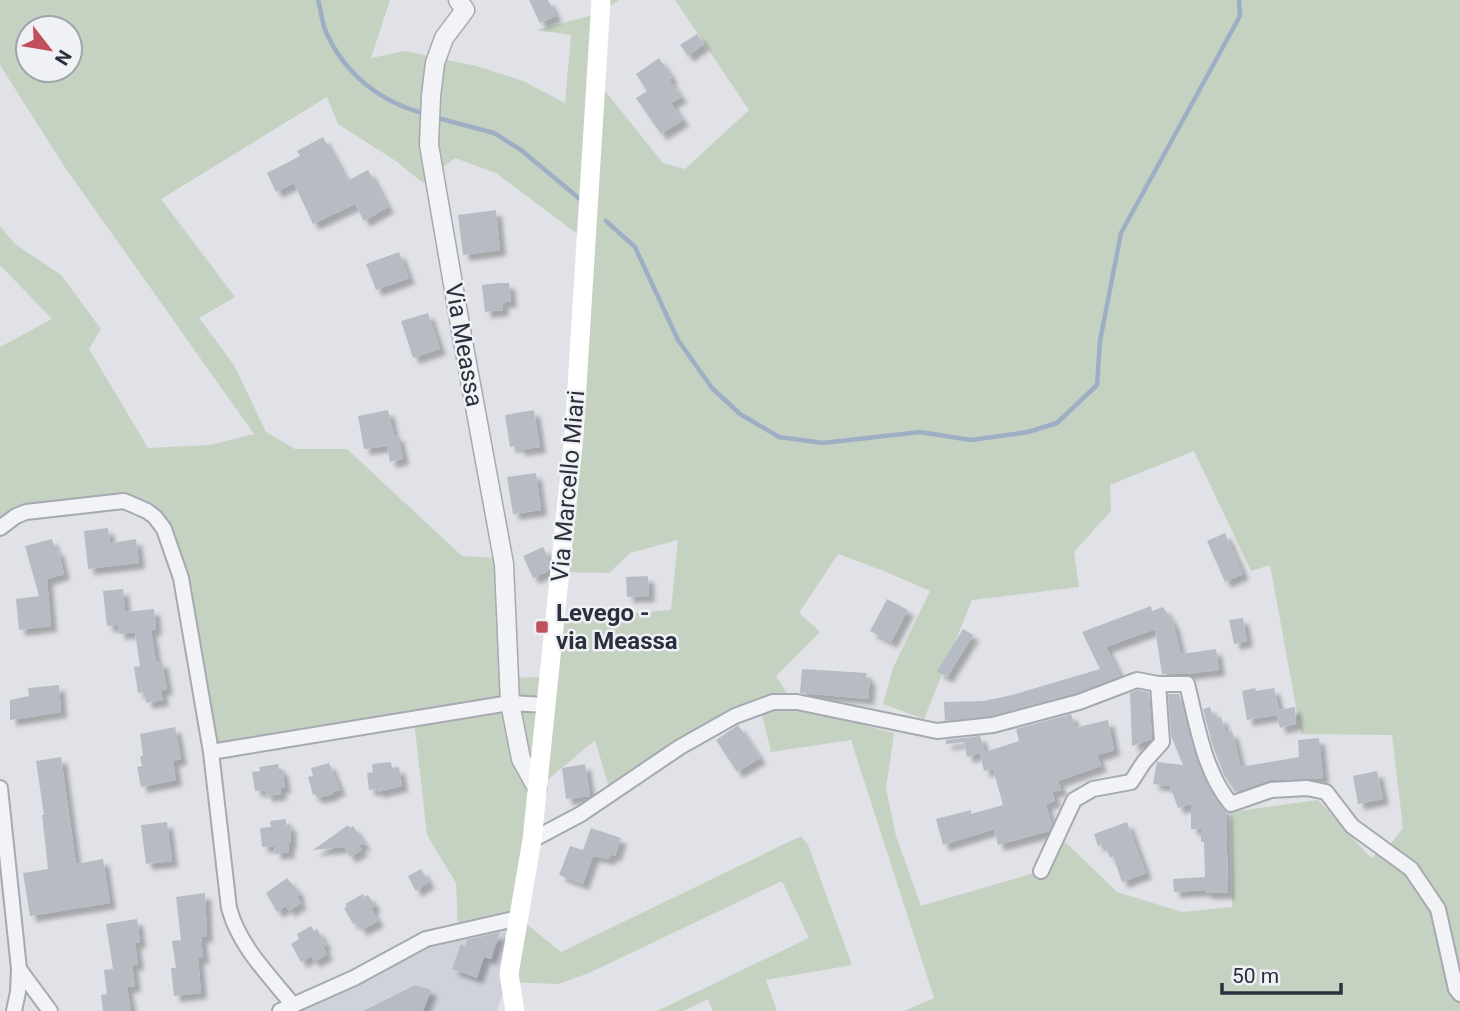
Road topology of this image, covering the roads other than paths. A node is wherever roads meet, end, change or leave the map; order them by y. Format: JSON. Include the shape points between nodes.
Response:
{"nodes":[{"id":1,"x":601,"y":0,"type":"edge"},
{"id":2,"x":466,"y":3,"type":"edge"},
{"id":3,"x":0,"y":528,"type":"edge"},
{"id":4,"x":1158,"y":684,"type":"junction"},
{"id":5,"x":510,"y":702,"type":"junction"},
{"id":6,"x":546,"y":705,"type":"junction"},
{"id":7,"x":211,"y":752,"type":"junction"},
{"id":8,"x":0,"y":788,"type":"edge"},
{"id":9,"x":537,"y":788,"type":"junction"},
{"id":10,"x":532,"y":840,"type":"junction"},
{"id":11,"x":1041,"y":871,"type":"dead end"},
{"id":12,"x":519,"y":918,"type":"junction"},
{"id":13,"x":19,"y":969,"type":"junction"},
{"id":14,"x":1460,"y":994,"type":"edge"},
{"id":15,"x":287,"y":1008,"type":"edge"},
{"id":16,"x":14,"y":1011,"type":"edge"},
{"id":17,"x":50,"y":1011,"type":"edge"},
{"id":18,"x":514,"y":1011,"type":"edge"}],
"edges":[{"from":1,"to":6,"type":"main road","name":"Via Marcello Miari","via":[[574,435]]},
{"from":2,"to":5,"type":"street","name":"Via Meassa","via":[[444,38],[433,73],[429,145],[504,564]]},
{"from":3,"to":7,"type":"street","via":[[26,512],[124,501],[155,517],[164,529],[181,578]]},
{"from":4,"to":10,"type":"street","via":[[1137,680],[1079,702],[993,725],[937,731],[797,702],[760,705],[681,747],[581,814]]},
{"from":4,"to":11,"type":"street","via":[[1162,742],[1131,782],[1093,789],[1074,800]]},
{"from":4,"to":14,"type":"street","via":[[1188,684],[1219,791],[1231,804],[1271,790],[1326,792],[1352,826],[1411,869],[1438,909],[1455,989]]},
{"from":5,"to":6,"type":"street"},
{"from":5,"to":7,"type":"street"},
{"from":5,"to":9,"type":"street","name":"Via Meassa","via":[[521,759]]},
{"from":6,"to":9,"type":"main road","name":"Via Marcello Miari"},
{"from":7,"to":15,"type":"street","via":[[234,925]]},
{"from":8,"to":13,"type":"street"},
{"from":9,"to":10,"type":"main road","name":"Via Marcello Miari"},
{"from":10,"to":12,"type":"main road","name":"Via Marcello Miari"},
{"from":12,"to":15,"type":"street","via":[[426,939]]},
{"from":12,"to":18,"type":"main road","name":"Via Marcello Miari","via":[[509,974]]},
{"from":13,"to":16,"type":"street"},
{"from":13,"to":17,"type":"street"}]}
